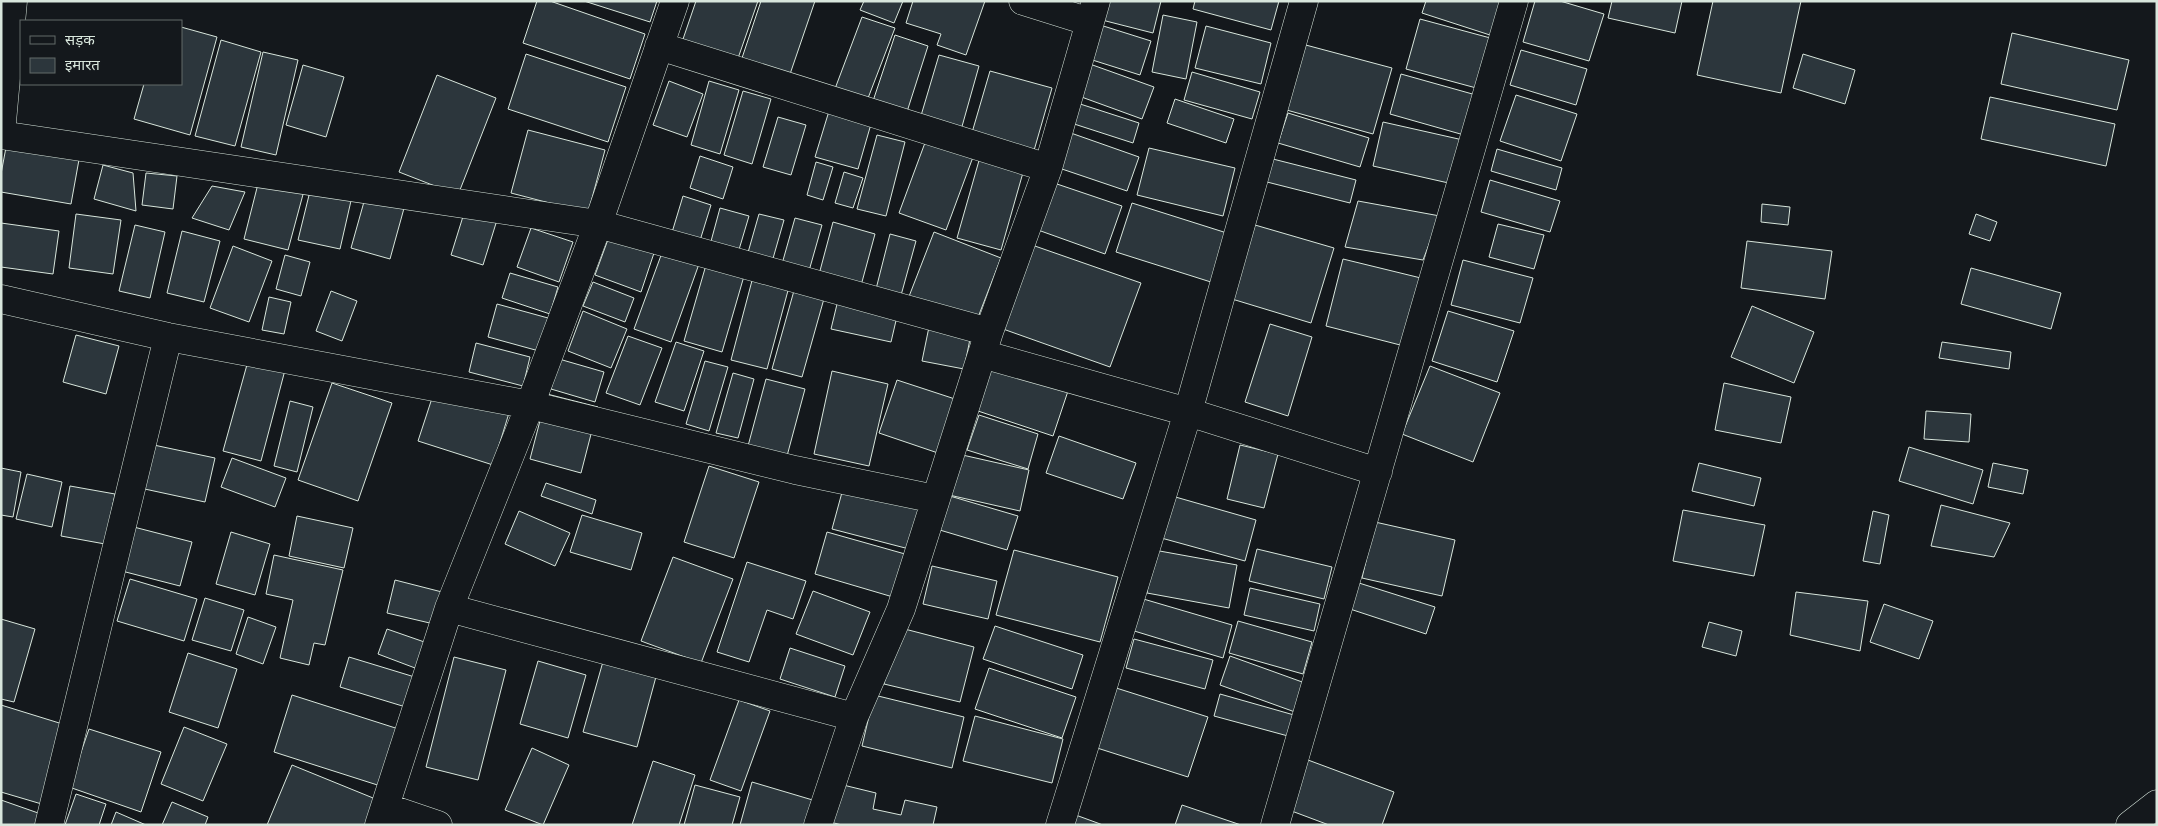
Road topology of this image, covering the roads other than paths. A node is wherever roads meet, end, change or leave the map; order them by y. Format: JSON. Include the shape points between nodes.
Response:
{"nodes":[{"id":1,"x":13,"y":1,"type":"edge"},
{"id":2,"x":675,"y":1,"type":"edge"},
{"id":3,"x":1023,"y":1,"type":"edge"},
{"id":4,"x":1304,"y":1,"type":"edge"},
{"id":5,"x":1514,"y":1,"type":"edge"},
{"id":6,"x":1093,"y":12,"type":"edge"},
{"id":7,"x":659,"y":46,"type":"junction"},
{"id":8,"x":1,"y":134,"type":"edge"},
{"id":9,"x":1048,"y":168,"type":"junction"},
{"id":10,"x":598,"y":224,"type":"junction"},
{"id":11,"x":1,"y":298,"type":"edge"},
{"id":12,"x":168,"y":337,"type":"junction"},
{"id":13,"x":986,"y":343,"type":"junction"},
{"id":14,"x":530,"y":405,"type":"junction"},
{"id":15,"x":1188,"y":412,"type":"junction"},
{"id":16,"x":1378,"y":472,"type":"junction"},
{"id":17,"x":936,"y":499,"type":"junction"},
{"id":18,"x":449,"y":608,"type":"junction"},
{"id":19,"x":854,"y":716,"type":"junction"},
{"id":20,"x":2157,"y":804,"type":"edge"},
{"id":21,"x":382,"y":816,"type":"edge"},
{"id":22,"x":49,"y":825,"type":"edge"},
{"id":23,"x":438,"y":825,"type":"edge"},
{"id":24,"x":818,"y":825,"type":"edge"},
{"id":25,"x":1060,"y":825,"type":"edge"},
{"id":26,"x":1275,"y":825,"type":"edge"},
{"id":27,"x":2130,"y":825,"type":"edge"}],
"edges":[{"from":1,"to":8,"type":"street"},
{"from":2,"to":7,"type":"street"},
{"from":3,"to":6,"type":"street"},
{"from":4,"to":15,"type":"street"},
{"from":5,"to":16,"type":"street"},
{"from":6,"to":9,"type":"street"},
{"from":7,"to":9,"type":"street"},
{"from":7,"to":10,"type":"street"},
{"from":8,"to":10,"type":"street"},
{"from":9,"to":13,"type":"street"},
{"from":10,"to":13,"type":"street"},
{"from":10,"to":14,"type":"street"},
{"from":11,"to":12,"type":"street"},
{"from":12,"to":14,"type":"street"},
{"from":12,"to":22,"type":"street"},
{"from":13,"to":15,"type":"street"},
{"from":13,"to":17,"type":"street"},
{"from":14,"to":17,"type":"street","via":[[795,470]]},
{"from":14,"to":18,"type":"street"},
{"from":15,"to":16,"type":"street"},
{"from":15,"to":25,"type":"street"},
{"from":16,"to":26,"type":"street"},
{"from":17,"to":19,"type":"street","via":[[901,609]]},
{"from":18,"to":19,"type":"street"},
{"from":18,"to":21,"type":"street"},
{"from":19,"to":24,"type":"street"},
{"from":20,"to":27,"type":"street"},
{"from":21,"to":23,"type":"street"}]}
